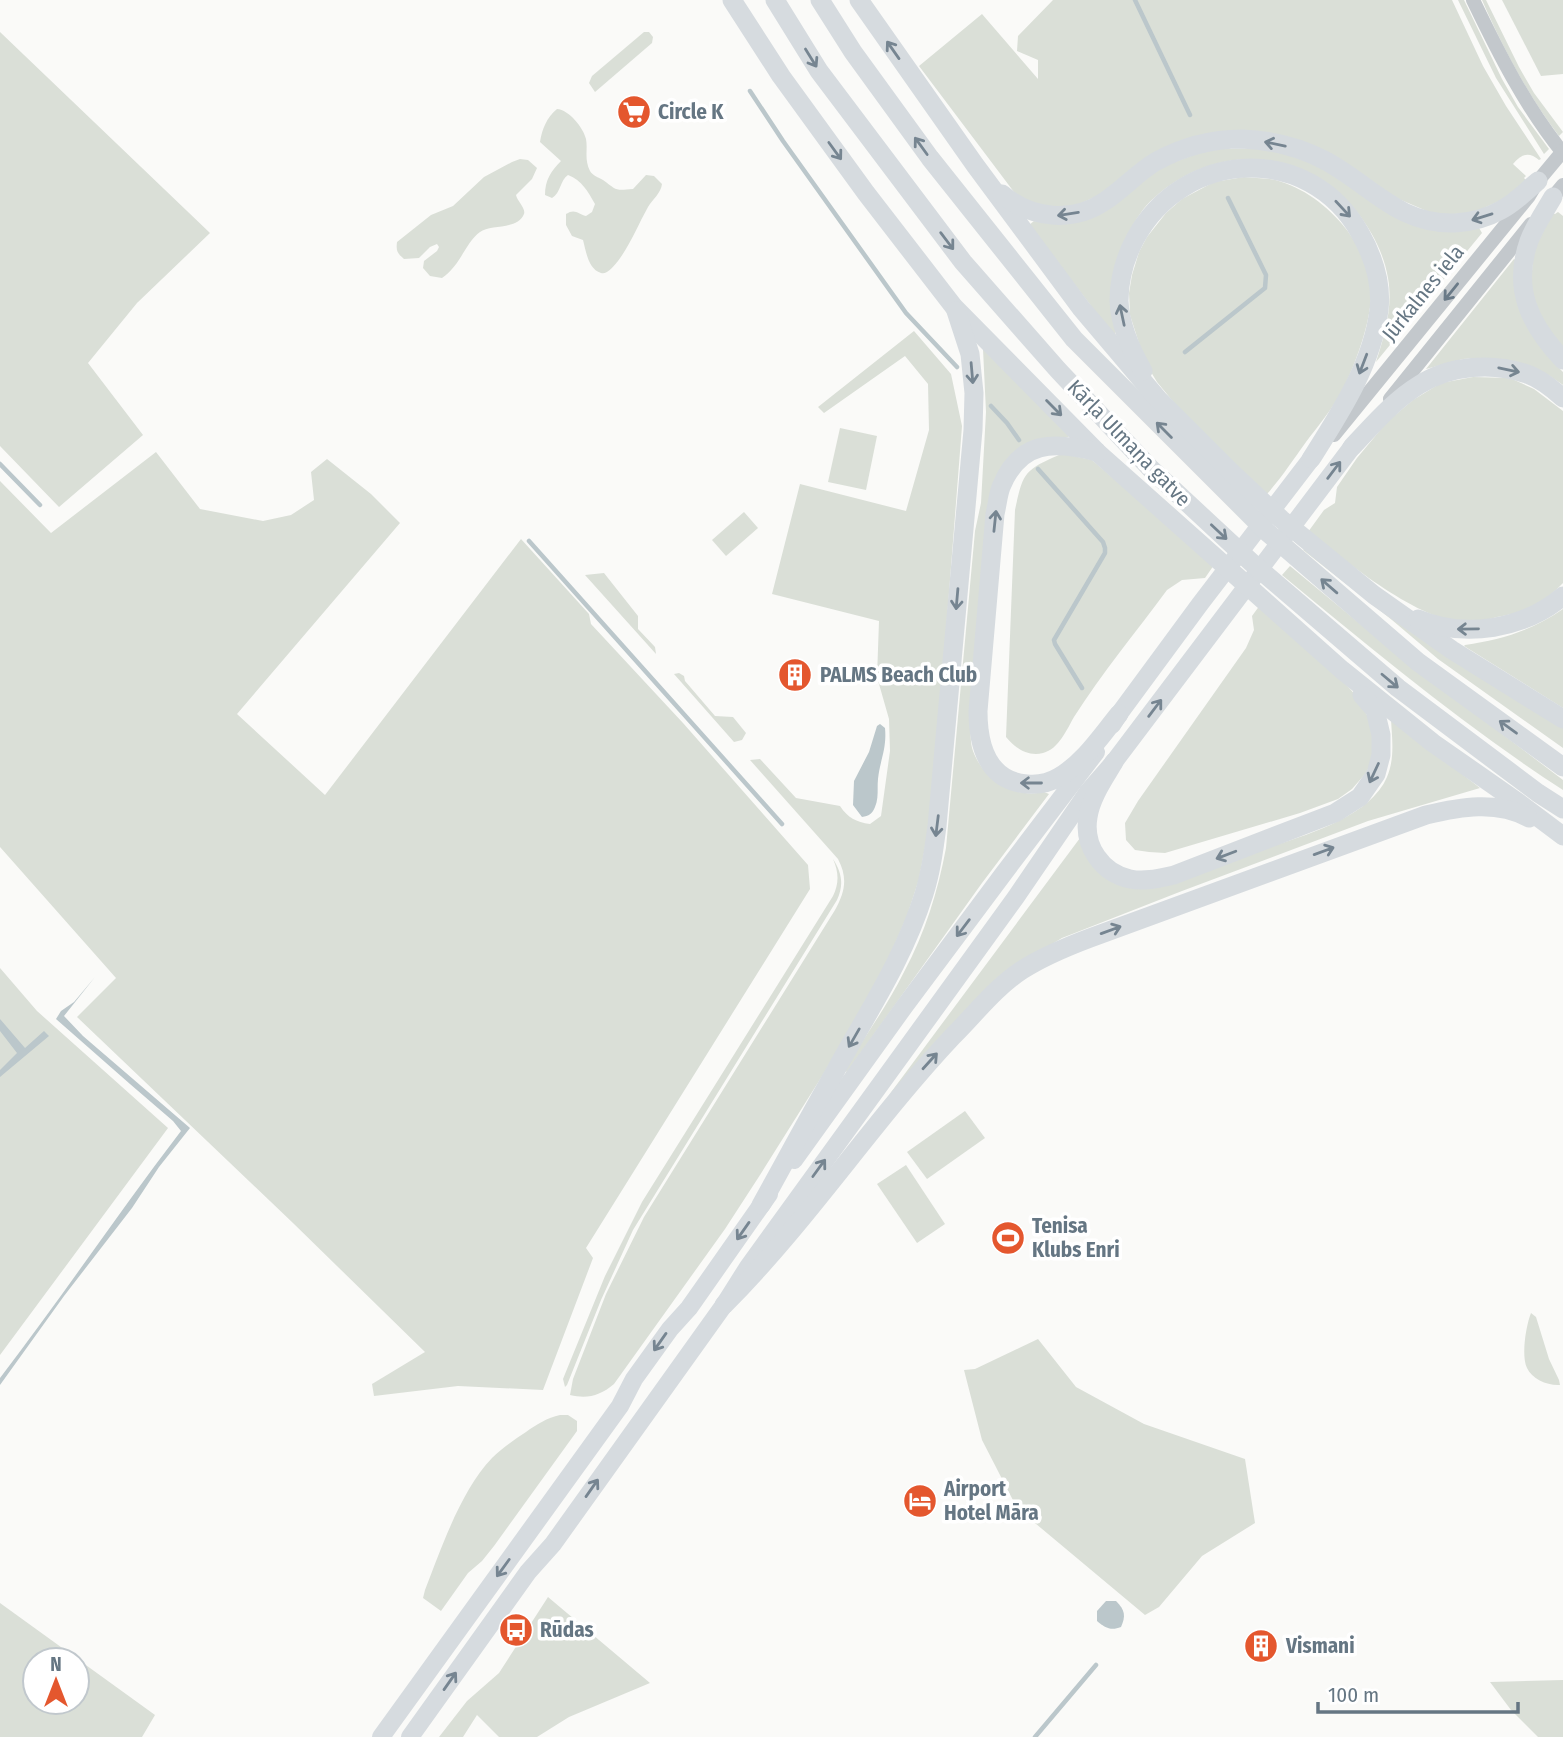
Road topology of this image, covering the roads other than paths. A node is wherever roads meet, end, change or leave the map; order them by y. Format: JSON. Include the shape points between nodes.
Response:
{"nodes":[{"id":1,"x":732,"y":0,"type":"edge"},
{"id":2,"x":775,"y":0,"type":"edge"},
{"id":3,"x":820,"y":0,"type":"edge"},
{"id":4,"x":859,"y":0,"type":"edge"},
{"id":5,"x":1473,"y":0,"type":"edge"},
{"id":6,"x":1563,"y":152,"type":"edge"},
{"id":7,"x":975,"y":165,"type":"junction"},
{"id":8,"x":1538,"y":181,"type":"junction"},
{"id":9,"x":1558,"y":191,"type":"edge"},
{"id":10,"x":954,"y":307,"type":"junction"},
{"id":11,"x":1563,"y":360,"type":"edge"},
{"id":12,"x":1563,"y":398,"type":"edge"},
{"id":13,"x":1158,"y":399,"type":"junction"},
{"id":14,"x":1352,"y":447,"type":"junction"},
{"id":15,"x":1097,"y":452,"type":"junction"},
{"id":16,"x":1311,"y":459,"type":"junction"},
{"id":17,"x":1374,"y":595,"type":"junction"},
{"id":18,"x":1563,"y":596,"type":"edge"},
{"id":19,"x":1342,"y":670,"type":"junction"},
{"id":20,"x":1119,"y":714,"type":"junction"},
{"id":21,"x":1563,"y":719,"type":"edge"},
{"id":22,"x":1114,"y":762,"type":"junction"},
{"id":23,"x":1563,"y":767,"type":"edge"},
{"id":24,"x":1563,"y":809,"type":"edge"},
{"id":25,"x":1563,"y":837,"type":"edge"},
{"id":26,"x":761,"y":1205,"type":"junction"},
{"id":27,"x":724,"y":1305,"type":"junction"},
{"id":28,"x":381,"y":1737,"type":"edge"},
{"id":29,"x":410,"y":1737,"type":"edge"}],
"edges":[{"from":1,"to":10,"type":"highway","one_way":true,"via":[[781,76]]},
{"from":2,"to":24,"type":"highway","name":"Kārļa Ulmaņa gatve","one_way":true,"via":[[819,71],[963,262],[1151,469],[1398,688]]},
{"from":23,"to":3,"type":"highway","name":"Kārļa Ulmaņa gatve","one_way":true,"via":[[1418,662],[1267,533],[1074,339],[930,158]]},
{"from":7,"to":4,"type":"highway","one_way":true},
{"from":5,"to":6,"type":"street","via":[[1525,102]]},
{"from":6,"to":8,"type":"street","name":"Jūrkalnes iela"},
{"from":8,"to":7,"type":"highway","one_way":true,"via":[[1513,203],[1488,216],[1432,222],[1394,208],[1311,154],[1266,142],[1222,140],[1156,162],[1088,210],[1052,216],[1009,200]]},
{"from":7,"to":13,"type":"highway","via":[[1081,308]]},
{"from":8,"to":16,"type":"street","name":"Jūrkalnes iela","one_way":true},
{"from":9,"to":11,"type":"highway","via":[[1529,241],[1523,278],[1533,320]]},
{"from":9,"to":14,"type":"street","name":"Jūrkalnes iela"},
{"from":10,"to":15,"type":"highway","one_way":true},
{"from":10,"to":26,"type":"highway","one_way":true,"via":[[971,354],[974,393],[937,826],[925,892],[889,978]]},
{"from":14,"to":12,"type":"highway","one_way":true,"via":[[1403,396],[1449,371],[1478,367],[1511,370],[1540,380]]},
{"from":13,"to":16,"type":"highway","one_way":true,"via":[[1127,337],[1120,310],[1123,271],[1139,232],[1175,192],[1211,174],[1250,168],[1302,179],[1333,199],[1359,230],[1372,257],[1380,299],[1361,372]]},
{"from":13,"to":17,"type":"highway","via":[[1282,519]]},
{"from":22,"to":14,"type":"main road","one_way":true},
{"from":15,"to":19,"type":"highway"},
{"from":20,"to":15,"type":"highway","one_way":true,"via":[[1082,759],[1056,779],[1041,784],[1017,783],[996,771],[978,733],[1000,488],[1026,452],[1071,446]]},
{"from":16,"to":20,"type":"main road"},
{"from":18,"to":17,"type":"highway","one_way":true,"via":[[1520,620],[1461,630],[1427,623]]},
{"from":17,"to":21,"type":"highway"},
{"from":19,"to":22,"type":"highway","one_way":true,"via":[[1375,710],[1381,755],[1376,774],[1360,797],[1335,813],[1174,875],[1131,879],[1107,869],[1097,858],[1087,829],[1091,805]]},
{"from":19,"to":25,"type":"highway"},
{"from":20,"to":26,"type":"main road","one_way":true,"via":[[1083,771]]},
{"from":27,"to":22,"type":"main road","one_way":true,"via":[[1087,793]]},
{"from":27,"to":25,"type":"highway","one_way":true,"via":[[756,1273],[928,1062],[990,997],[1021,971],[1058,950],[1443,811],[1466,806],[1500,808],[1520,813]]},
{"from":26,"to":28,"type":"main road","one_way":true},
{"from":29,"to":27,"type":"main road","one_way":true}]}
